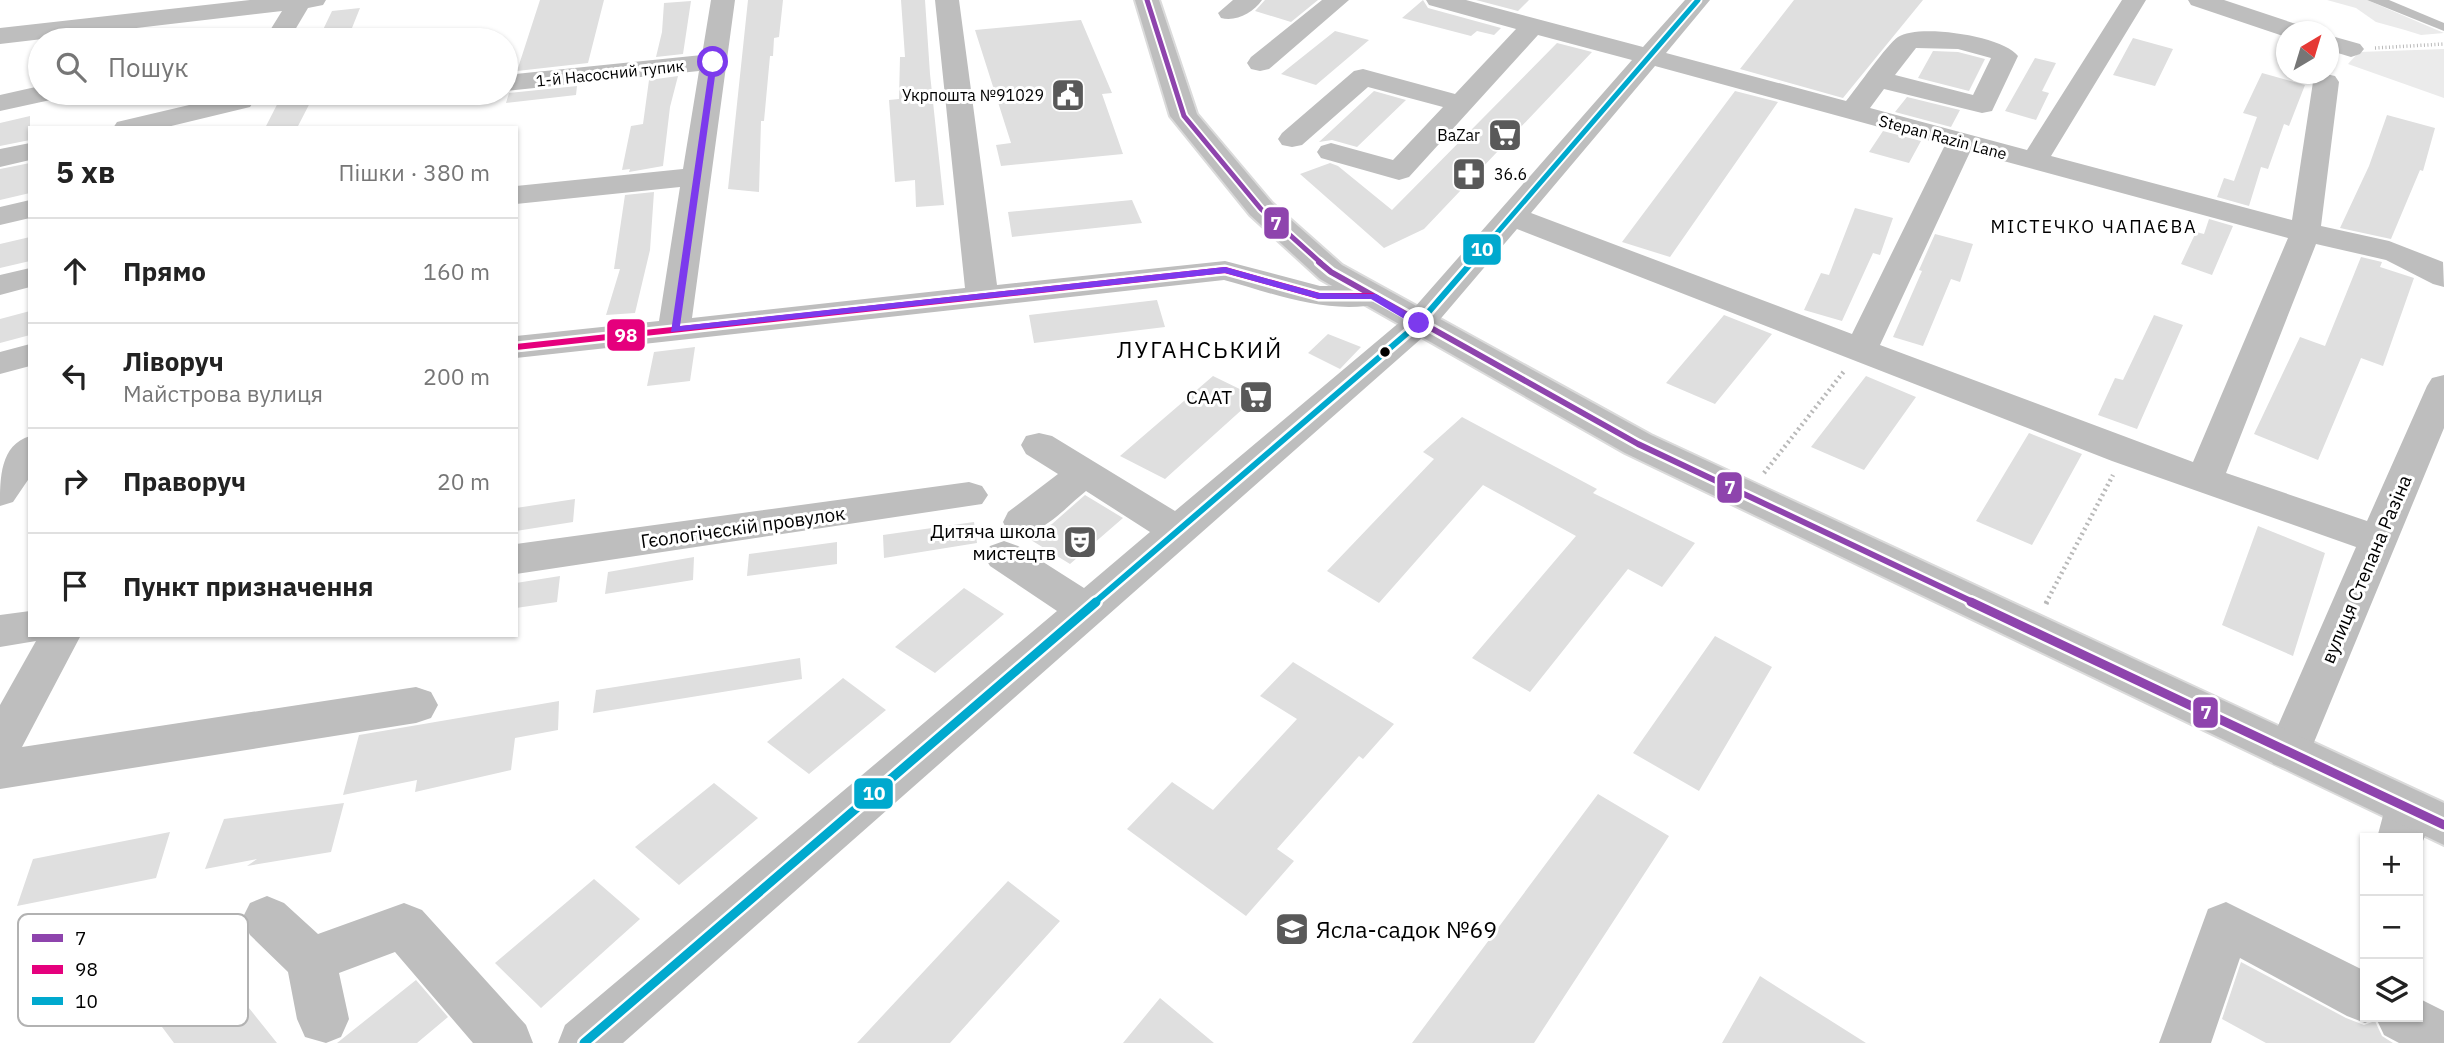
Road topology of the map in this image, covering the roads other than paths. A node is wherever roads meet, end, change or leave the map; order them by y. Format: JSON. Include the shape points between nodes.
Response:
{"nodes":[{"id":1,"x":305,"y":0,"type":"edge"},
{"id":2,"x":723,"y":0,"type":"edge"},
{"id":3,"x":947,"y":0,"type":"edge"},
{"id":4,"x":1147,"y":0,"type":"edge"},
{"id":5,"x":1337,"y":0,"type":"edge"},
{"id":6,"x":1438,"y":0,"type":"edge"},
{"id":7,"x":1698,"y":0,"type":"edge"},
{"id":8,"x":2134,"y":0,"type":"edge"},
{"id":9,"x":2200,"y":0,"type":"edge"},
{"id":10,"x":1533,"y":25,"type":"junction"},
{"id":11,"x":2276,"y":25,"type":"edge"},
{"id":12,"x":74,"y":28,"type":"edge"},
{"id":13,"x":285,"y":28,"type":"edge"},
{"id":14,"x":28,"y":34,"type":"edge"},
{"id":15,"x":0,"y":37,"type":"edge"},
{"id":16,"x":1647,"y":57,"type":"junction"},
{"id":17,"x":713,"y":62,"type":"junction"},
{"id":18,"x":1260,"y":63,"type":"dead end"},
{"id":19,"x":1878,"y":79,"type":"junction"},
{"id":20,"x":518,"y":82,"type":"edge"},
{"id":21,"x":2326,"y":84,"type":"edge"},
{"id":22,"x":28,"y":97,"type":"edge"},
{"id":23,"x":0,"y":103,"type":"edge"},
{"id":24,"x":1461,"y":104,"type":"junction"},
{"id":25,"x":213,"y":105,"type":"edge"},
{"id":26,"x":238,"y":105,"type":"edge"},
{"id":27,"x":1982,"y":105,"type":"junction"},
{"id":28,"x":1853,"y":111,"type":"junction"},
{"id":29,"x":134,"y":126,"type":"edge"},
{"id":30,"x":225,"y":126,"type":"edge"},
{"id":31,"x":2007,"y":133,"type":"dead end"},
{"id":32,"x":1292,"y":139,"type":"dead end"},
{"id":33,"x":1960,"y":142,"type":"junction"},
{"id":34,"x":28,"y":151,"type":"edge"},
{"id":35,"x":1331,"y":152,"type":"dead end"},
{"id":36,"x":0,"y":158,"type":"edge"},
{"id":37,"x":2034,"y":162,"type":"junction"},
{"id":38,"x":695,"y":177,"type":"junction"},
{"id":39,"x":518,"y":195,"type":"edge"},
{"id":40,"x":28,"y":209,"type":"edge"},
{"id":41,"x":0,"y":216,"type":"edge"},
{"id":42,"x":1512,"y":216,"type":"junction"},
{"id":43,"x":2305,"y":233,"type":"junction"},
{"id":44,"x":2444,"y":277,"type":"edge"},
{"id":45,"x":28,"y":278,"type":"edge"},
{"id":46,"x":0,"y":285,"type":"edge"},
{"id":47,"x":982,"y":296,"type":"junction"},
{"id":48,"x":1373,"y":296,"type":"junction"},
{"id":49,"x":1419,"y":323,"type":"junction"},
{"id":50,"x":674,"y":329,"type":"junction"},
{"id":51,"x":518,"y":347,"type":"edge"},
{"id":52,"x":1861,"y":350,"type":"junction"},
{"id":53,"x":28,"y":356,"type":"edge"},
{"id":54,"x":0,"y":363,"type":"edge"},
{"id":55,"x":2444,"y":386,"type":"edge"},
{"id":56,"x":1039,"y":445,"type":"dead end"},
{"id":57,"x":28,"y":452,"type":"edge"},
{"id":58,"x":1084,"y":473,"type":"junction"},
{"id":59,"x":2205,"y":479,"type":"junction"},
{"id":60,"x":0,"y":493,"type":"edge"},
{"id":61,"x":969,"y":495,"type":"dead end"},
{"id":62,"x":1178,"y":531,"type":"junction"},
{"id":63,"x":2379,"y":540,"type":"junction"},
{"id":64,"x":518,"y":559,"type":"edge"},
{"id":65,"x":1087,"y":610,"type":"junction"},
{"id":66,"x":28,"y":627,"type":"edge"},
{"id":67,"x":0,"y":631,"type":"edge"},
{"id":68,"x":59,"y":637,"type":"edge"},
{"id":69,"x":416,"y":705,"type":"dead end"},
{"id":70,"x":0,"y":747,"type":"edge"},
{"id":71,"x":2289,"y":751,"type":"junction"},
{"id":72,"x":0,"y":770,"type":"edge"},
{"id":73,"x":2418,"y":824,"type":"edge"},
{"id":74,"x":267,"y":919,"type":"dead end"},
{"id":75,"x":311,"y":960,"type":"junction"},
{"id":76,"x":2360,"y":994,"type":"edge"},
{"id":77,"x":323,"y":1019,"type":"dead end"},
{"id":78,"x":2413,"y":1022,"type":"edge"},
{"id":79,"x":2444,"y":1039,"type":"edge"},
{"id":80,"x":507,"y":1043,"type":"edge"},
{"id":81,"x":584,"y":1043,"type":"edge"},
{"id":82,"x":2185,"y":1043,"type":"edge"}],
"edges":[{"from":1,"to":12,"type":"street"},
{"from":1,"to":13,"type":"street"},
{"from":2,"to":17,"type":"street"},
{"from":3,"to":47,"type":"street"},
{"from":4,"to":48,"type":"street","via":[[1184,116],[1261,209],[1331,272]]},
{"from":5,"to":18,"type":"street"},
{"from":6,"to":10,"type":"street","name":"Stepan Razin Lane"},
{"from":7,"to":16,"type":"street"},
{"from":8,"to":37,"type":"street"},
{"from":9,"to":11,"type":"street"},
{"from":10,"to":16,"type":"street","name":"Stepan Razin Lane"},
{"from":10,"to":24,"type":"street"},
{"from":14,"to":15,"type":"street"},
{"from":16,"to":28,"type":"street","name":"Stepan Razin Lane"},
{"from":16,"to":42,"type":"street"},
{"from":17,"to":20,"type":"street","name":"1-й Насосний тупик"},
{"from":17,"to":38,"type":"street"},
{"from":19,"to":27,"type":"street"},
{"from":19,"to":27,"type":"street","via":[[1912,40],[1994,49],[2005,56]]},
{"from":19,"to":28,"type":"street"},
{"from":21,"to":43,"type":"street"},
{"from":22,"to":23,"type":"street"},
{"from":24,"to":32,"type":"street","via":[[1363,77]]},
{"from":24,"to":35,"type":"street","via":[[1399,171]]},
{"from":25,"to":29,"type":"street"},
{"from":26,"to":30,"type":"street"},
{"from":27,"to":31,"type":"street"},
{"from":28,"to":33,"type":"street","name":"Stepan Razin Lane"},
{"from":33,"to":37,"type":"street","name":"Stepan Razin Lane"},
{"from":33,"to":52,"type":"street"},
{"from":34,"to":36,"type":"street"},
{"from":37,"to":43,"type":"street","name":"Stepan Razin Lane"},
{"from":38,"to":39,"type":"street"},
{"from":38,"to":50,"type":"street"},
{"from":40,"to":41,"type":"street"},
{"from":42,"to":49,"type":"street"},
{"from":42,"to":52,"type":"street"},
{"from":43,"to":44,"type":"street","name":"Stepan Razin Lane","via":[[2335,236],[2431,266]]},
{"from":43,"to":59,"type":"street"},
{"from":45,"to":46,"type":"street"},
{"from":47,"to":48,"type":"street","via":[[1225,270],[1319,296]]},
{"from":47,"to":50,"type":"street"},
{"from":48,"to":49,"type":"street"},
{"from":49,"to":62,"type":"street"},
{"from":49,"to":71,"type":"street","via":[[1638,444]]},
{"from":50,"to":51,"type":"street"},
{"from":52,"to":59,"type":"street"},
{"from":53,"to":54,"type":"street"},
{"from":55,"to":63,"type":"street","name":"вулиця Степана Разіна"},
{"from":56,"to":58,"type":"street"},
{"from":57,"to":60,"type":"street"},
{"from":58,"to":62,"type":"street"},
{"from":58,"to":65,"type":"street","via":[[1013,539]]},
{"from":59,"to":63,"type":"street"},
{"from":61,"to":64,"type":"street","name":"Гєологічєскій провулок"},
{"from":62,"to":65,"type":"street"},
{"from":63,"to":71,"type":"street","name":"вулиця Степана Разіна"},
{"from":65,"to":81,"type":"street"},
{"from":66,"to":67,"type":"street"},
{"from":68,"to":70,"type":"street"},
{"from":69,"to":72,"type":"street"},
{"from":71,"to":73,"type":"street"},
{"from":74,"to":75,"type":"street"},
{"from":75,"to":77,"type":"street"},
{"from":75,"to":80,"type":"street","via":[[404,926]]},
{"from":76,"to":82,"type":"street","via":[[2225,925]]},
{"from":78,"to":79,"type":"street"}]}
